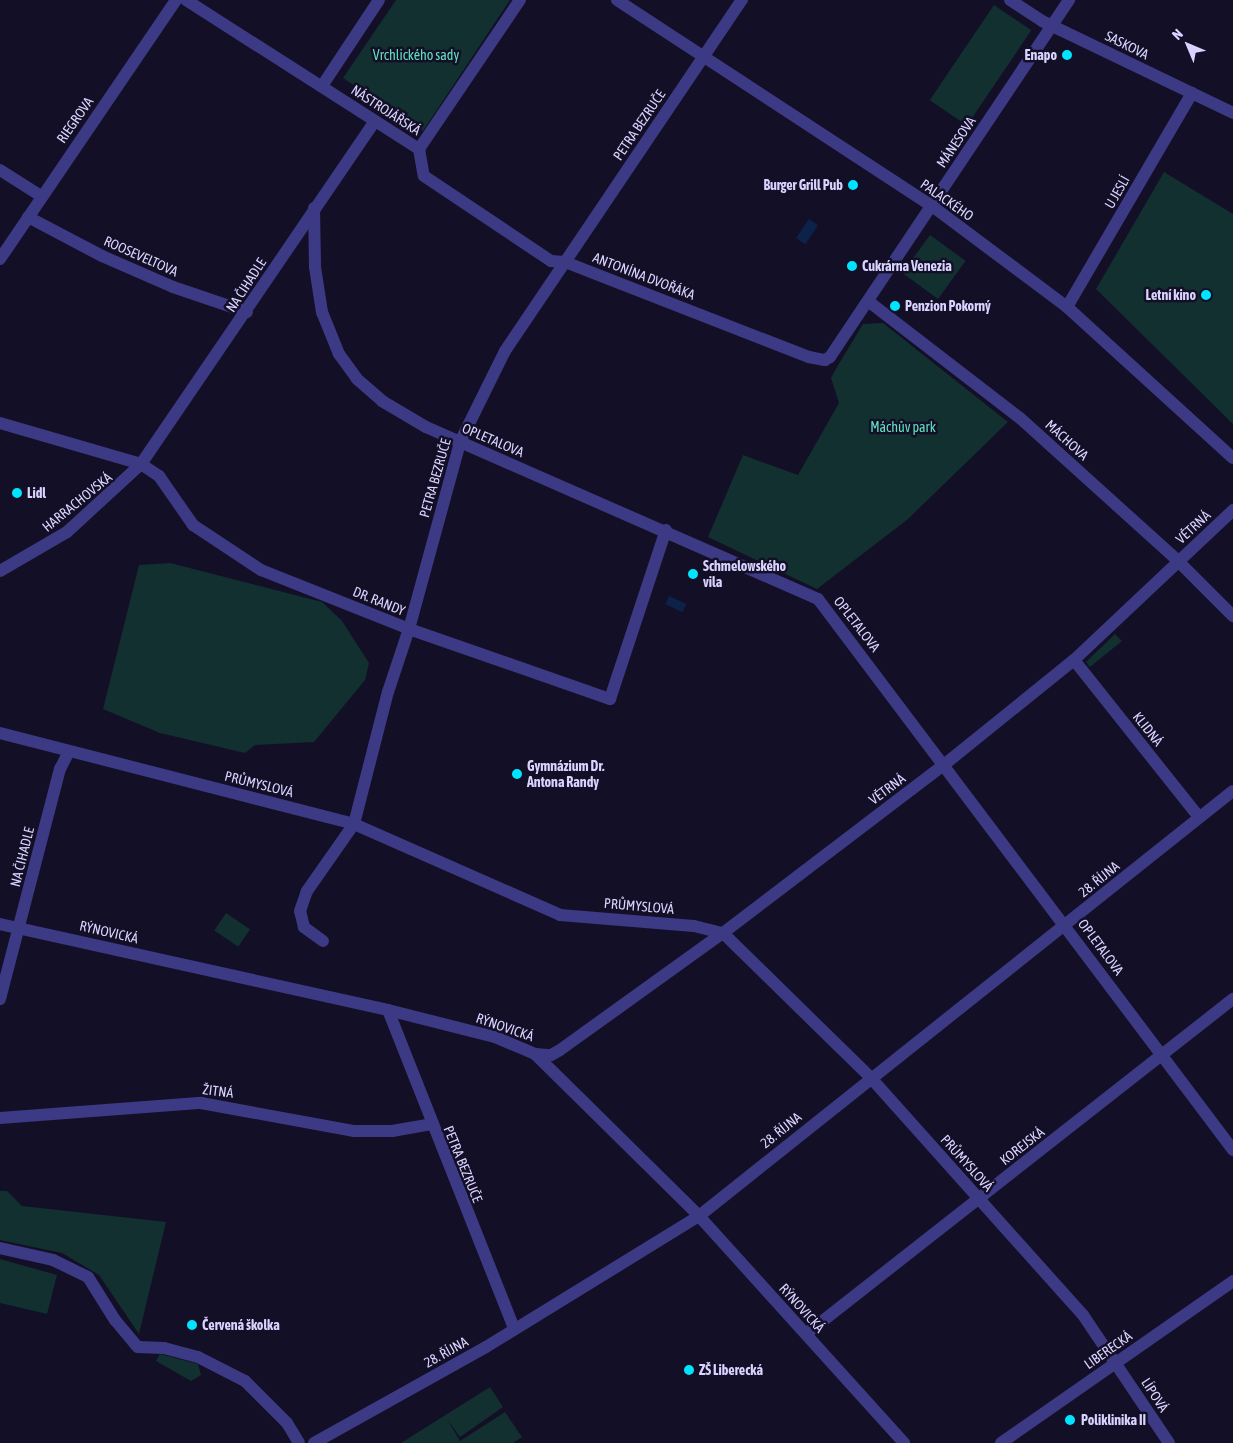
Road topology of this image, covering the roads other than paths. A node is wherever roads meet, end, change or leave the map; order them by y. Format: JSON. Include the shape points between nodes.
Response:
{"nodes":[{"id":1,"x":176,"y":0,"type":"edge"},
{"id":2,"x":186,"y":0,"type":"edge"},
{"id":3,"x":380,"y":0,"type":"edge"},
{"id":4,"x":520,"y":0,"type":"edge"},
{"id":5,"x":617,"y":0,"type":"edge"},
{"id":6,"x":742,"y":0,"type":"edge"},
{"id":7,"x":1010,"y":0,"type":"edge"},
{"id":8,"x":1069,"y":0,"type":"edge"},
{"id":9,"x":1052,"y":26,"type":"junction"},
{"id":10,"x":704,"y":55,"type":"junction"},
{"id":11,"x":322,"y":86,"type":"junction"},
{"id":12,"x":1192,"y":93,"type":"junction"},
{"id":13,"x":1233,"y":113,"type":"edge"},
{"id":14,"x":374,"y":121,"type":"junction"},
{"id":15,"x":419,"y":148,"type":"junction"},
{"id":16,"x":0,"y":170,"type":"edge"},
{"id":17,"x":40,"y":196,"type":"junction"},
{"id":18,"x":932,"y":206,"type":"junction"},
{"id":19,"x":314,"y":208,"type":"junction"},
{"id":20,"x":28,"y":217,"type":"junction"},
{"id":21,"x":0,"y":259,"type":"edge"},
{"id":22,"x":566,"y":262,"type":"junction"},
{"id":23,"x":868,"y":301,"type":"junction"},
{"id":24,"x":1067,"y":307,"type":"junction"},
{"id":25,"x":246,"y":312,"type":"junction"},
{"id":26,"x":0,"y":423,"type":"edge"},
{"id":27,"x":460,"y":442,"type":"junction"},
{"id":28,"x":1233,"y":458,"type":"edge"},
{"id":29,"x":142,"y":464,"type":"junction"},
{"id":30,"x":1233,"y":510,"type":"edge"},
{"id":31,"x":666,"y":530,"type":"junction"},
{"id":32,"x":1178,"y":561,"type":"junction"},
{"id":33,"x":0,"y":571,"type":"edge"},
{"id":34,"x":1233,"y":616,"type":"edge"},
{"id":35,"x":409,"y":629,"type":"junction"},
{"id":36,"x":1074,"y":660,"type":"junction"},
{"id":37,"x":0,"y":733,"type":"edge"},
{"id":38,"x":69,"y":751,"type":"junction"},
{"id":39,"x":945,"y":764,"type":"junction"},
{"id":40,"x":1233,"y":790,"type":"edge"},
{"id":41,"x":1199,"y":817,"type":"junction"},
{"id":42,"x":354,"y":824,"type":"junction"},
{"id":43,"x":0,"y":924,"type":"edge"},
{"id":44,"x":1066,"y":925,"type":"junction"},
{"id":45,"x":20,"y":928,"type":"junction"},
{"id":46,"x":722,"y":933,"type":"junction"},
{"id":47,"x":323,"y":941,"type":"dead end"},
{"id":48,"x":0,"y":999,"type":"edge"},
{"id":49,"x":1233,"y":999,"type":"edge"},
{"id":50,"x":388,"y":1010,"type":"junction"},
{"id":51,"x":535,"y":1054,"type":"junction"},
{"id":52,"x":1163,"y":1055,"type":"junction"},
{"id":53,"x":871,"y":1078,"type":"junction"},
{"id":54,"x":0,"y":1118,"type":"edge"},
{"id":55,"x":431,"y":1124,"type":"junction"},
{"id":56,"x":1233,"y":1150,"type":"edge"},
{"id":57,"x":979,"y":1198,"type":"junction"},
{"id":58,"x":699,"y":1216,"type":"junction"},
{"id":59,"x":0,"y":1248,"type":"edge"},
{"id":60,"x":1233,"y":1281,"type":"edge"},
{"id":61,"x":514,"y":1329,"type":"junction"},
{"id":62,"x":806,"y":1334,"type":"junction"},
{"id":63,"x":1117,"y":1363,"type":"junction"},
{"id":64,"x":248,"y":1382,"type":"junction"},
{"id":65,"x":287,"y":1422,"type":"junction"},
{"id":66,"x":299,"y":1443,"type":"edge"},
{"id":67,"x":314,"y":1443,"type":"edge"},
{"id":68,"x":904,"y":1443,"type":"edge"},
{"id":69,"x":1001,"y":1443,"type":"edge"},
{"id":70,"x":1168,"y":1443,"type":"edge"}],
"edges":[{"from":1,"to":17,"type":"street","name":"RIEGROVA"},
{"from":2,"to":11,"type":"street","name":"NÁSTROJÁŘSKÁ"},
{"from":3,"to":11,"type":"street"},
{"from":4,"to":15,"type":"street","name":"NÁSTROJÁŘSKÁ"},
{"from":5,"to":10,"type":"street","name":"PALACKÉHO"},
{"from":6,"to":10,"type":"street","name":"PETRA BEZRUČE"},
{"from":7,"to":9,"type":"street","name":"SASKOVA"},
{"from":8,"to":9,"type":"street","name":"MÁNESOVA"},
{"from":9,"to":12,"type":"street","name":"SASKOVA"},
{"from":9,"to":18,"type":"street","name":"MÁNESOVA"},
{"from":10,"to":18,"type":"street","name":"PALACKÉHO"},
{"from":10,"to":22,"type":"street","name":"PETRA BEZRUČE"},
{"from":11,"to":14,"type":"street","name":"NÁSTROJÁŘSKÁ"},
{"from":12,"to":13,"type":"street","name":"SASKOVA"},
{"from":12,"to":24,"type":"street","name":"U JESLÍ"},
{"from":14,"to":15,"type":"street","name":"NÁSTROJÁŘSKÁ"},
{"from":14,"to":19,"type":"street","name":"NA ČIHADLE"},
{"from":15,"to":22,"type":"street","name":"ANTONÍNA DVOŘÁKA","via":[[424,176],[551,261]]},
{"from":16,"to":17,"type":"street"},
{"from":17,"to":20,"type":"street","name":"RIEGROVA"},
{"from":18,"to":23,"type":"street","name":"MÁNESOVA"},
{"from":18,"to":24,"type":"street","name":"PALACKÉHO"},
{"from":19,"to":25,"type":"street","name":"NA ČIHADLE"},
{"from":19,"to":27,"type":"street","name":"OPLETALOVA","via":[[316,267],[322,312],[339,354],[357,379],[382,401],[426,427]]},
{"from":20,"to":21,"type":"street","name":"RIEGROVA"},
{"from":20,"to":25,"type":"street","name":"ROOSEVELTOVA","via":[[146,276]]},
{"from":22,"to":23,"type":"street","name":"ANTONÍNA DVOŘÁKA","via":[[820,360],[830,357]]},
{"from":22,"to":27,"type":"street","name":"PETRA BEZRUČE","via":[[505,351]]},
{"from":23,"to":32,"type":"street","name":"MÁCHOVA","via":[[1020,418]]},
{"from":24,"to":28,"type":"street","name":"PALACKÉHO"},
{"from":25,"to":29,"type":"street","name":"NA ČIHADLE"},
{"from":26,"to":29,"type":"street","name":"DR. RANDY"},
{"from":27,"to":31,"type":"street","name":"OPLETALOVA"},
{"from":27,"to":35,"type":"street","name":"PETRA BEZRUČE"},
{"from":29,"to":33,"type":"street","name":"HARRACHOVSKÁ","via":[[67,532]]},
{"from":29,"to":35,"type":"street","name":"DR. RANDY","via":[[159,476],[193,524],[230,551],[261,570]]},
{"from":30,"to":32,"type":"street","name":"VĚTRNÁ"},
{"from":31,"to":35,"type":"street","name":"DR. RANDY","via":[[610,699]]},
{"from":31,"to":39,"type":"street","name":"OPLETALOVA","via":[[818,599]]},
{"from":32,"to":34,"type":"street","name":"MÁCHOVA"},
{"from":32,"to":36,"type":"street","name":"VĚTRNÁ"},
{"from":35,"to":42,"type":"street","name":"PETRA BEZRUČE","via":[[388,692]]},
{"from":36,"to":39,"type":"street","name":"VĚTRNÁ"},
{"from":36,"to":41,"type":"street","name":"KLIDNÁ"},
{"from":37,"to":38,"type":"street","name":"PRŮMYSLOVÁ"},
{"from":38,"to":42,"type":"street","name":"PRŮMYSLOVÁ"},
{"from":38,"to":45,"type":"street","name":"NA ČIHADLE","via":[[60,769]]},
{"from":39,"to":44,"type":"street","name":"OPLETALOVA"},
{"from":39,"to":46,"type":"street","name":"VĚTRNÁ"},
{"from":40,"to":41,"type":"street","name":"28. ŘÍJNA"},
{"from":41,"to":44,"type":"street","name":"28. ŘÍJNA"},
{"from":42,"to":46,"type":"street","name":"PRŮMYSLOVÁ","via":[[436,865],[560,915],[694,926]]},
{"from":42,"to":47,"type":"street","name":"PETRA BEZRUČE","via":[[307,891],[300,911],[304,927]]},
{"from":43,"to":45,"type":"street","name":"RÝNOVICKÁ"},
{"from":44,"to":52,"type":"street","name":"OPLETALOVA"},
{"from":44,"to":53,"type":"street","name":"28. ŘÍJNA"},
{"from":45,"to":48,"type":"street","name":"NA ČIHADLE"},
{"from":45,"to":50,"type":"street","name":"RÝNOVICKÁ"},
{"from":46,"to":51,"type":"street","name":"VĚTRNÁ","via":[[560,1050],[551,1055]]},
{"from":46,"to":53,"type":"street","name":"PRŮMYSLOVÁ"},
{"from":49,"to":52,"type":"street","name":"KOREJSKÁ"},
{"from":50,"to":51,"type":"street","name":"RÝNOVICKÁ","via":[[495,1037]]},
{"from":50,"to":55,"type":"street","name":"PETRA BEZRUČE"},
{"from":51,"to":58,"type":"street","name":"RÝNOVICKÁ"},
{"from":52,"to":56,"type":"street","name":"OPLETALOVA"},
{"from":52,"to":57,"type":"street","name":"KOREJSKÁ"},
{"from":53,"to":57,"type":"street","name":"PRŮMYSLOVÁ"},
{"from":53,"to":58,"type":"street","name":"28. ŘÍJNA"},
{"from":54,"to":55,"type":"street","name":"ŽITNÁ","via":[[201,1103],[354,1130],[392,1132]]},
{"from":55,"to":61,"type":"street","name":"PETRA BEZRUČE"},
{"from":57,"to":62,"type":"street","name":"KOREJSKÁ"},
{"from":57,"to":63,"type":"street","name":"PRŮMYSLOVÁ","via":[[1083,1315]]},
{"from":58,"to":61,"type":"street","name":"28. ŘÍJNA"},
{"from":58,"to":62,"type":"street","name":"RÝNOVICKÁ"},
{"from":59,"to":64,"type":"street","via":[[53,1260],[88,1277],[138,1347],[164,1348],[198,1357]]},
{"from":60,"to":63,"type":"street","name":"LIBERECKÁ"},
{"from":61,"to":67,"type":"street","name":"28. ŘÍJNA"},
{"from":62,"to":68,"type":"street","name":"RÝNOVICKÁ"},
{"from":63,"to":69,"type":"street","name":"LIBERECKÁ"},
{"from":63,"to":70,"type":"street","name":"LÍPOVÁ"},
{"from":64,"to":65,"type":"street"},
{"from":64,"to":65,"type":"street","via":[[250,1391],[264,1408]]},
{"from":65,"to":66,"type":"street"}]}
